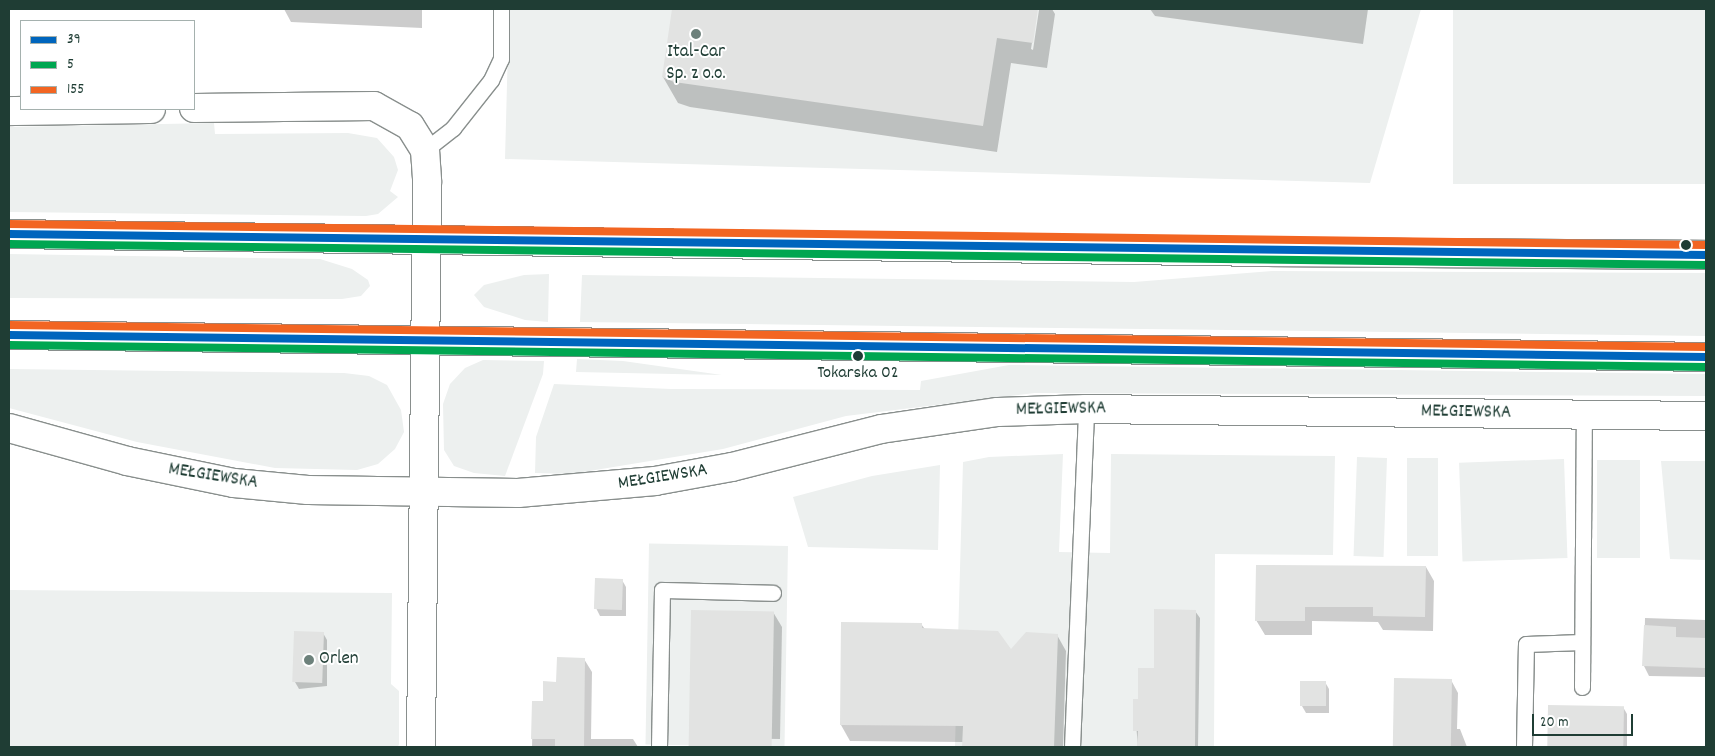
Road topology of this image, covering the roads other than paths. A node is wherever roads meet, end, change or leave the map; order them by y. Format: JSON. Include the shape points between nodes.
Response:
{"nodes":[{"id":1,"x":501,"y":9,"type":"edge"},
{"id":2,"x":195,"y":108,"type":"edge"},
{"id":3,"x":80,"y":110,"type":"edge"},
{"id":4,"x":9,"y":111,"type":"edge"},
{"id":5,"x":425,"y":150,"type":"junction"},
{"id":6,"x":9,"y":234,"type":"edge"},
{"id":7,"x":425,"y":238,"type":"junction"},
{"id":8,"x":1706,"y":255,"type":"edge"},
{"id":9,"x":9,"y":335,"type":"edge"},
{"id":10,"x":424,"y":339,"type":"junction"},
{"id":11,"x":1706,"y":357,"type":"edge"},
{"id":12,"x":1086,"y":409,"type":"junction"},
{"id":13,"x":1584,"y":415,"type":"junction"},
{"id":14,"x":1706,"y":416,"type":"edge"},
{"id":15,"x":9,"y":428,"type":"edge"},
{"id":16,"x":423,"y":492,"type":"junction"},
{"id":17,"x":773,"y":593,"type":"dead end"},
{"id":18,"x":1582,"y":642,"type":"junction"},
{"id":19,"x":1582,"y":687,"type":"dead end"},
{"id":20,"x":421,"y":747,"type":"edge"},
{"id":21,"x":659,"y":747,"type":"edge"},
{"id":22,"x":1072,"y":747,"type":"edge"},
{"id":23,"x":1524,"y":747,"type":"edge"}],
"edges":[{"from":1,"to":5,"type":"lane","via":[[501,59],[491,80],[453,128]]},
{"from":2,"to":5,"type":"main road","via":[[374,106],[410,126]]},
{"from":3,"to":4,"type":"main road"},
{"from":5,"to":7,"type":"main road"},
{"from":6,"to":7,"type":"main road"},
{"from":7,"to":8,"type":"main road","via":[[1274,252]]},
{"from":7,"to":10,"type":"main road"},
{"from":9,"to":10,"type":"main road"},
{"from":10,"to":11,"type":"main road"},
{"from":10,"to":16,"type":"main road"},
{"from":12,"to":13,"type":"main road","name":"MEŁGIEWSKA"},
{"from":12,"to":16,"type":"main road","name":"MEŁGIEWSKA","via":[[998,412],[914,423],[844,437],[722,469],[620,486],[518,493]]},
{"from":12,"to":22,"type":"lane"},
{"from":13,"to":14,"type":"main road","name":"MEŁGIEWSKA"},
{"from":13,"to":18,"type":"lane"},
{"from":15,"to":16,"type":"main road","name":"MEŁGIEWSKA","via":[[126,461],[234,483],[308,490]]},
{"from":16,"to":20,"type":"main road"},
{"from":17,"to":21,"type":"lane","via":[[662,590]]},
{"from":18,"to":19,"type":"lane"},
{"from":18,"to":23,"type":"lane","via":[[1526,644]]}]}
